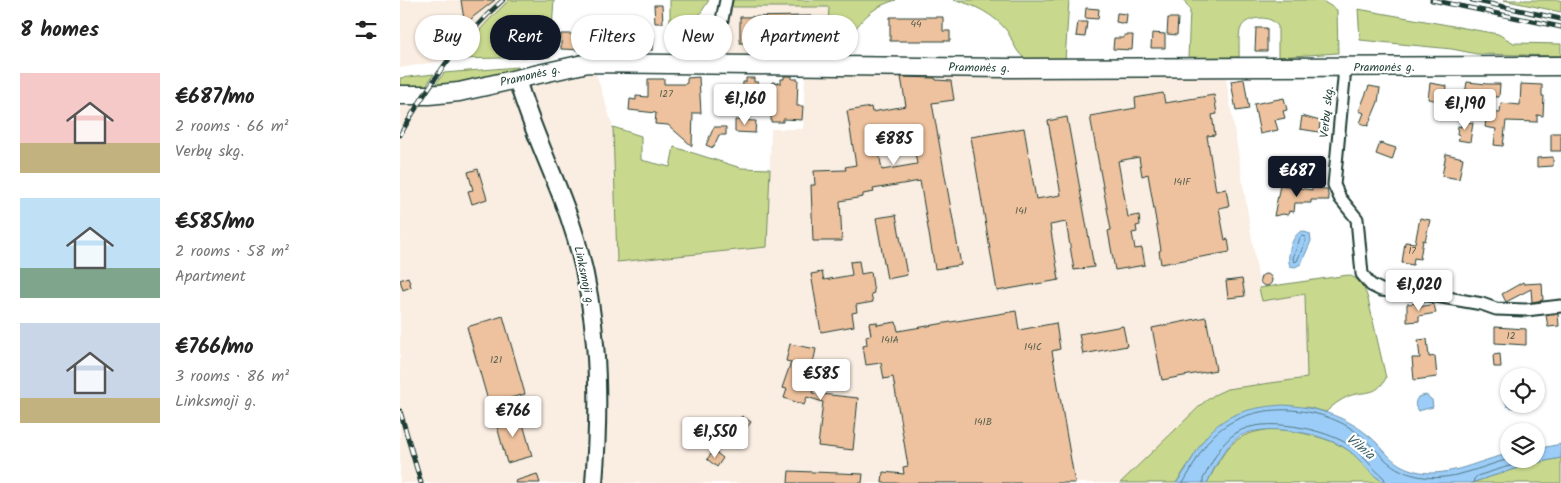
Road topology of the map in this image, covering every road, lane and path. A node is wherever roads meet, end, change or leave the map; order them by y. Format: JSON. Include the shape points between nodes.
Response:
{"nodes":[{"id":1,"x":726,"y":0,"type":"edge"},
{"id":2,"x":712,"y":64,"type":"junction"},
{"id":3,"x":1561,"y":66,"type":"edge"},
{"id":4,"x":1344,"y":67,"type":"junction"},
{"id":5,"x":517,"y":79,"type":"junction"},
{"id":6,"x":400,"y":95,"type":"edge"},
{"id":7,"x":1561,"y":306,"type":"edge"},
{"id":8,"x":594,"y":483,"type":"edge"}],
"edges":[{"from":1,"to":2,"type":"street"},
{"from":2,"to":4,"type":"main road","name":"Pramonės g.","via":[[1007,68]]},
{"from":2,"to":5,"type":"main road","name":"Pramonės g.","via":[[588,63]]},
{"from":3,"to":4,"type":"main road","name":"Pramonės g."},
{"from":4,"to":7,"type":"street","name":"Verbų skg.","via":[[1334,185],[1357,219],[1362,274],[1366,280],[1381,290],[1436,296],[1496,309]]},
{"from":5,"to":6,"type":"main road","name":"Pramonės g.","via":[[459,92]]},
{"from":5,"to":8,"type":"main road","name":"Linksmoji g.","via":[[570,218],[588,290],[598,402]]}]}
